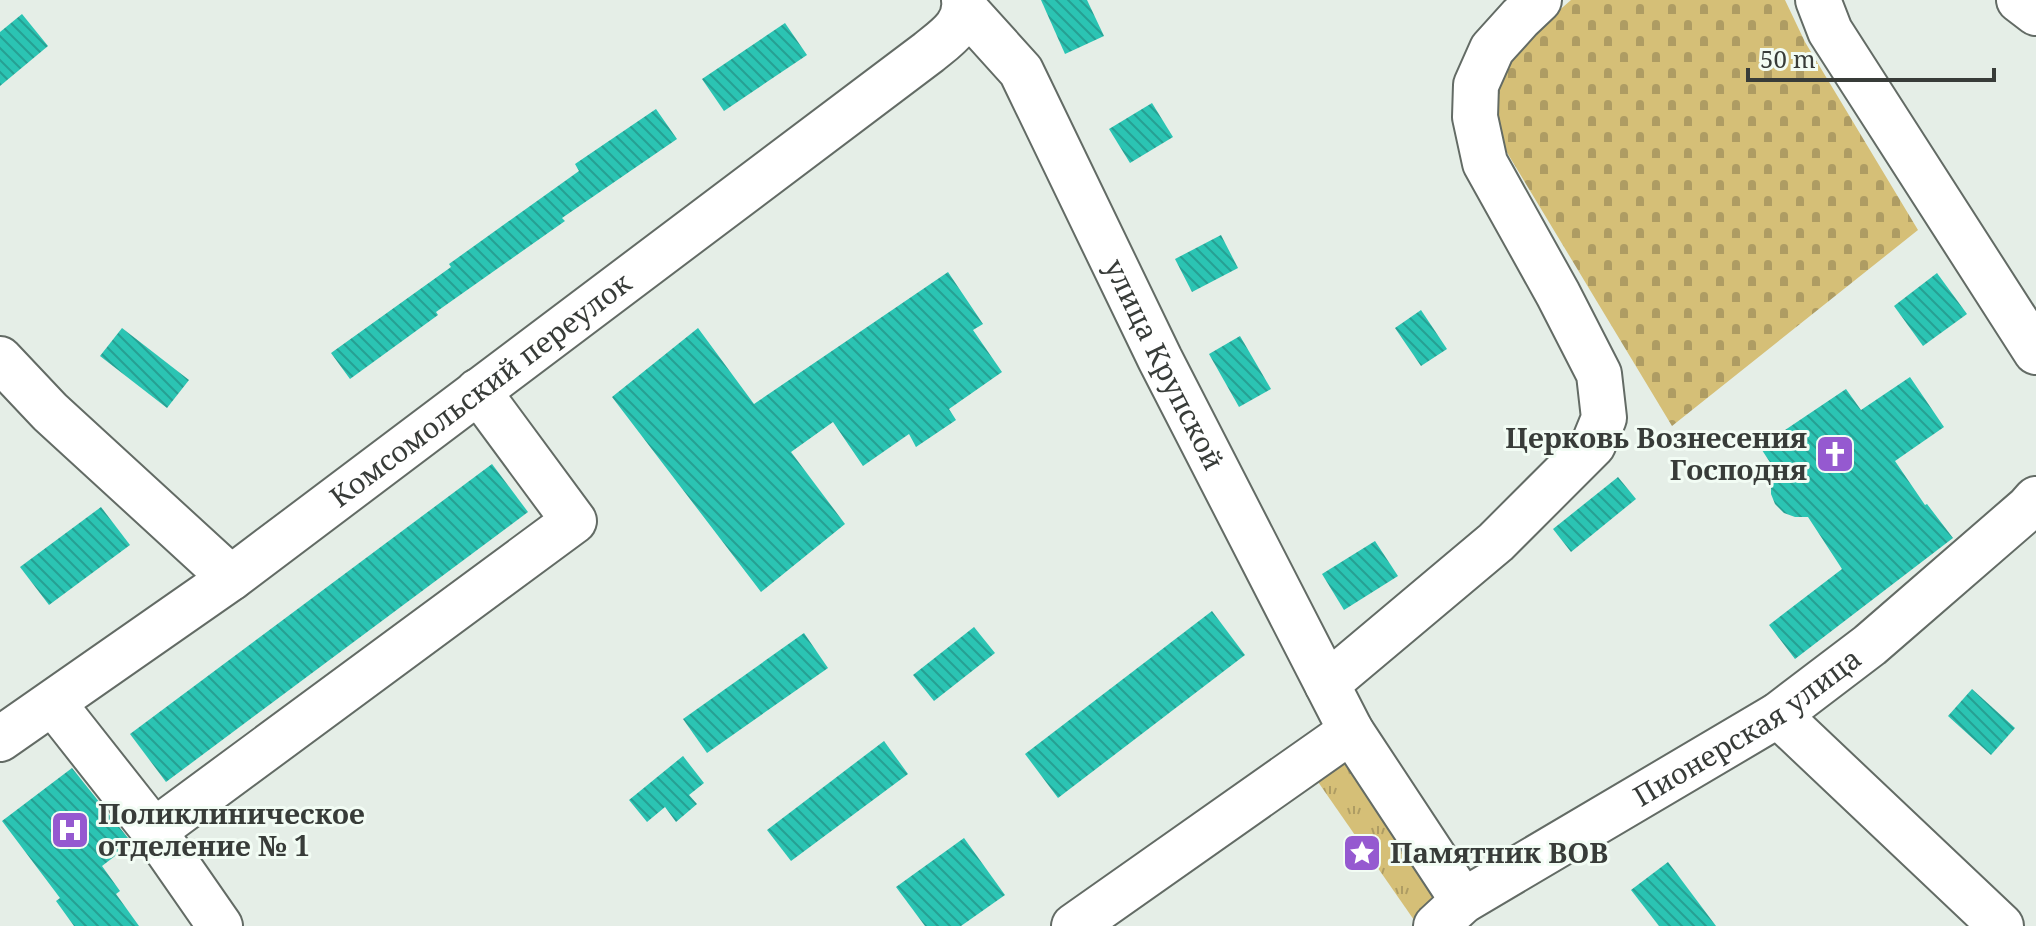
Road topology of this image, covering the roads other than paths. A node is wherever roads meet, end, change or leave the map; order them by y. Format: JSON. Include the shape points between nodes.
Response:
{"nodes":[{"id":1,"x":1539,"y":0,"type":"edge"},
{"id":2,"x":1818,"y":0,"type":"edge"},
{"id":3,"x":2019,"y":0,"type":"edge"},
{"id":4,"x":961,"y":13,"type":"edge"},
{"id":5,"x":2036,"y":13,"type":"edge"},
{"id":6,"x":2036,"y":352,"type":"edge"},
{"id":7,"x":0,"y":359,"type":"edge"},
{"id":8,"x":478,"y":391,"type":"junction"},
{"id":9,"x":2036,"y":499,"type":"edge"},
{"id":10,"x":231,"y":578,"type":"junction"},
{"id":11,"x":1327,"y":684,"type":"junction"},
{"id":12,"x":53,"y":703,"type":"junction"},
{"id":13,"x":1778,"y":715,"type":"junction"},
{"id":14,"x":1351,"y":731,"type":"junction"},
{"id":15,"x":0,"y":739,"type":"edge"},
{"id":16,"x":154,"y":831,"type":"junction"},
{"id":17,"x":1449,"y":914,"type":"edge"},
{"id":18,"x":220,"y":926,"type":"edge"},
{"id":19,"x":1074,"y":926,"type":"edge"},
{"id":20,"x":2001,"y":926,"type":"edge"}],
"edges":[{"from":1,"to":11,"type":"street","via":[[1492,49],[1476,85],[1475,117],[1485,163],[1599,374],[1604,418],[1593,445],[1496,542]]},
{"from":2,"to":6,"type":"street","via":[[1830,31]]},
{"from":3,"to":5,"type":"street"},
{"from":4,"to":8,"type":"street","name":"Комсомольский переулок"},
{"from":4,"to":11,"type":"street","name":"улица Крупской","via":[[1021,71],[1160,359]]},
{"from":7,"to":10,"type":"street","via":[[50,412]]},
{"from":8,"to":10,"type":"street","name":"Комсомольский переулок"},
{"from":8,"to":16,"type":"street","via":[[574,521]]},
{"from":9,"to":13,"type":"street","name":"Пионерская улица","via":[[1870,645]]},
{"from":10,"to":12,"type":"street","name":"Комсомольский переулок"},
{"from":11,"to":14,"type":"street","name":"улица Крупской"},
{"from":12,"to":15,"type":"street","name":"Комсомольский переулок"},
{"from":12,"to":16,"type":"street"},
{"from":13,"to":17,"type":"street","name":"Пионерская улица"},
{"from":13,"to":20,"type":"street"},
{"from":14,"to":17,"type":"street","name":"улица Крупской"},
{"from":14,"to":19,"type":"street"},
{"from":16,"to":18,"type":"street"}]}
